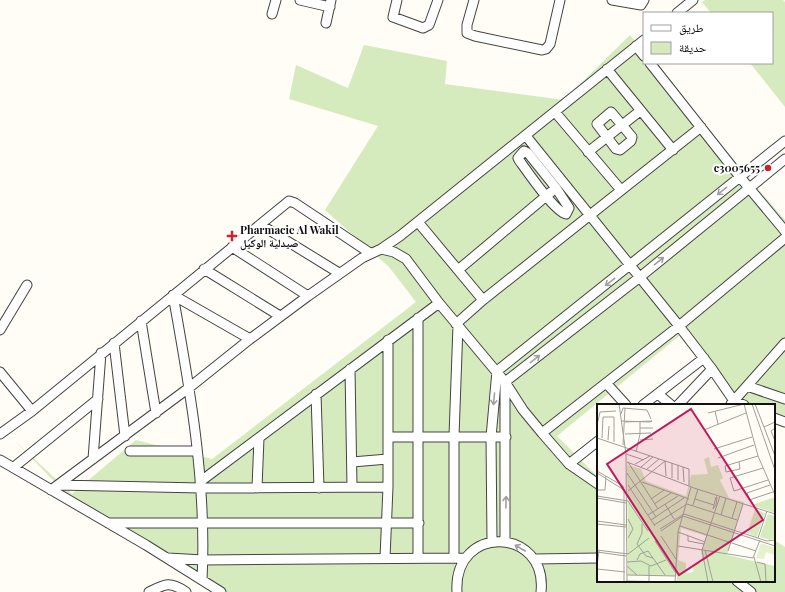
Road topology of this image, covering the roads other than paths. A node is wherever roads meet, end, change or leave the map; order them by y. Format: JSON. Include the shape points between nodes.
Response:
{"nodes":[{"id":1,"x":276,"y":0,"type":"edge"},
{"id":2,"x":300,"y":0,"type":"edge"},
{"id":3,"x":397,"y":0,"type":"edge"},
{"id":4,"x":438,"y":0,"type":"edge"},
{"id":5,"x":474,"y":0,"type":"edge"},
{"id":6,"x":560,"y":0,"type":"edge"},
{"id":7,"x":612,"y":0,"type":"edge"},
{"id":8,"x":644,"y":0,"type":"edge"},
{"id":9,"x":693,"y":0,"type":"edge"},
{"id":10,"x":330,"y":4,"type":"edge"},
{"id":11,"x":678,"y":12,"type":"edge"},
{"id":12,"x":272,"y":14,"type":"dead end"},
{"id":13,"x":326,"y":23,"type":"dead end"},
{"id":14,"x":643,"y":41,"type":"edge"},
{"id":15,"x":636,"y":46,"type":"junction"},
{"id":16,"x":643,"y":55,"type":"edge"},
{"id":17,"x":651,"y":64,"type":"edge"},
{"id":18,"x":607,"y":69,"type":"junction"},
{"id":19,"x":640,"y":110,"type":"junction"},
{"id":20,"x":555,"y":112,"type":"junction"},
{"id":21,"x":622,"y":124,"type":"junction"},
{"id":22,"x":701,"y":128,"type":"junction"},
{"id":23,"x":526,"y":136,"type":"junction"},
{"id":24,"x":607,"y":137,"type":"junction"},
{"id":25,"x":785,"y":141,"type":"edge"},
{"id":26,"x":673,"y":150,"type":"junction"},
{"id":27,"x":588,"y":152,"type":"junction"},
{"id":28,"x":785,"y":159,"type":"edge"},
{"id":29,"x":740,"y":177,"type":"junction"},
{"id":30,"x":560,"y":185,"type":"junction"},
{"id":31,"x":750,"y":188,"type":"junction"},
{"id":32,"x":621,"y":190,"type":"junction"},
{"id":33,"x":546,"y":196,"type":"junction"},
{"id":34,"x":589,"y":215,"type":"junction"},
{"id":35,"x":418,"y":222,"type":"junction"},
{"id":36,"x":261,"y":225,"type":"junction"},
{"id":37,"x":785,"y":231,"type":"edge"},
{"id":38,"x":785,"y":238,"type":"edge"},
{"id":39,"x":232,"y":246,"type":"junction"},
{"id":40,"x":381,"y":249,"type":"junction"},
{"id":41,"x":370,"y":253,"type":"junction"},
{"id":42,"x":630,"y":266,"type":"junction"},
{"id":43,"x":204,"y":269,"type":"junction"},
{"id":44,"x":458,"y":270,"type":"junction"},
{"id":45,"x":339,"y":273,"type":"junction"},
{"id":46,"x":640,"y":277,"type":"junction"},
{"id":47,"x":27,"y":285,"type":"dead end"},
{"id":48,"x":173,"y":295,"type":"junction"},
{"id":49,"x":308,"y":296,"type":"junction"},
{"id":50,"x":483,"y":300,"type":"junction"},
{"id":51,"x":439,"y":303,"type":"junction"},
{"id":52,"x":280,"y":316,"type":"junction"},
{"id":53,"x":418,"y":318,"type":"junction"},
{"id":54,"x":141,"y":321,"type":"junction"},
{"id":55,"x":457,"y":325,"type":"junction"},
{"id":56,"x":679,"y":326,"type":"junction"},
{"id":57,"x":0,"y":330,"type":"edge"},
{"id":58,"x":250,"y":338,"type":"junction"},
{"id":59,"x":388,"y":340,"type":"junction"},
{"id":60,"x":114,"y":343,"type":"junction"},
{"id":61,"x":785,"y":343,"type":"edge"},
{"id":62,"x":101,"y":353,"type":"junction"},
{"id":63,"x":704,"y":358,"type":"junction"},
{"id":64,"x":117,"y":369,"type":"junction"},
{"id":65,"x":350,"y":369,"type":"junction"},
{"id":66,"x":712,"y":369,"type":"junction"},
{"id":67,"x":497,"y":371,"type":"junction"},
{"id":68,"x":0,"y":372,"type":"edge"},
{"id":69,"x":100,"y":374,"type":"junction"},
{"id":70,"x":505,"y":382,"type":"junction"},
{"id":71,"x":606,"y":383,"type":"junction"},
{"id":72,"x":747,"y":386,"type":"junction"},
{"id":73,"x":190,"y":387,"type":"junction"},
{"id":74,"x":316,"y":394,"type":"junction"},
{"id":75,"x":658,"y":394,"type":"junction"},
{"id":76,"x":98,"y":399,"type":"junction"},
{"id":77,"x":785,"y":399,"type":"edge"},
{"id":78,"x":732,"y":403,"type":"edge"},
{"id":79,"x":625,"y":404,"type":"edge"},
{"id":80,"x":644,"y":404,"type":"edge"},
{"id":81,"x":670,"y":404,"type":"edge"},
{"id":82,"x":679,"y":404,"type":"edge"},
{"id":83,"x":32,"y":411,"type":"junction"},
{"id":84,"x":156,"y":413,"type":"junction"},
{"id":85,"x":775,"y":418,"type":"edge"},
{"id":86,"x":785,"y":422,"type":"edge"},
{"id":87,"x":542,"y":433,"type":"junction"},
{"id":88,"x":0,"y":434,"type":"edge"},
{"id":89,"x":125,"y":436,"type":"junction"},
{"id":90,"x":454,"y":436,"type":"junction"},
{"id":91,"x":388,"y":437,"type":"junction"},
{"id":92,"x":419,"y":437,"type":"junction"},
{"id":93,"x":491,"y":437,"type":"junction"},
{"id":94,"x":506,"y":437,"type":"junction"},
{"id":95,"x":259,"y":438,"type":"junction"},
{"id":96,"x":597,"y":442,"type":"edge"},
{"id":97,"x":130,"y":451,"type":"dead end"},
{"id":98,"x":197,"y":451,"type":"junction"},
{"id":99,"x":93,"y":459,"type":"junction"},
{"id":100,"x":388,"y":459,"type":"junction"},
{"id":101,"x":0,"y":460,"type":"edge"},
{"id":102,"x":352,"y":462,"type":"junction"},
{"id":103,"x":569,"y":464,"type":"junction"},
{"id":104,"x":14,"y":467,"type":"junction"},
{"id":105,"x":597,"y":483,"type":"edge"},
{"id":106,"x":201,"y":485,"type":"junction"},
{"id":107,"x":54,"y":487,"type":"junction"},
{"id":108,"x":388,"y":487,"type":"junction"},
{"id":109,"x":257,"y":488,"type":"junction"},
{"id":110,"x":319,"y":488,"type":"junction"},
{"id":111,"x":352,"y":488,"type":"junction"},
{"id":112,"x":108,"y":522,"type":"junction"},
{"id":113,"x":202,"y":523,"type":"junction"},
{"id":114,"x":386,"y":523,"type":"junction"},
{"id":115,"x":419,"y":523,"type":"junction"},
{"id":116,"x":492,"y":541,"type":"junction"},
{"id":117,"x":505,"y":541,"type":"junction"},
{"id":118,"x":168,"y":558,"type":"junction"},
{"id":119,"x":385,"y":558,"type":"junction"},
{"id":120,"x":418,"y":558,"type":"junction"},
{"id":121,"x":454,"y":558,"type":"junction"},
{"id":122,"x":465,"y":558,"type":"junction"},
{"id":123,"x":597,"y":558,"type":"edge"},
{"id":124,"x":535,"y":559,"type":"junction"},
{"id":125,"x":203,"y":560,"type":"junction"},
{"id":126,"x":202,"y":580,"type":"junction"},
{"id":127,"x":738,"y":582,"type":"edge"},
{"id":128,"x":149,"y":592,"type":"edge"},
{"id":129,"x":186,"y":592,"type":"edge"},
{"id":130,"x":221,"y":592,"type":"edge"},
{"id":131,"x":457,"y":592,"type":"edge"},
{"id":132,"x":541,"y":592,"type":"edge"},
{"id":133,"x":750,"y":592,"type":"edge"}],
"edges":[{"from":1,"to":12,"type":"street"},
{"from":2,"to":10,"type":"street"},
{"from":3,"to":4,"type":"street","via":[[392,15],[394,18],[423,28],[429,25]]},
{"from":5,"to":6,"type":"street","via":[[467,33],[542,50],[550,44]]},
{"from":7,"to":8,"type":"street","via":[[641,5]]},
{"from":9,"to":11,"type":"street"},
{"from":10,"to":13,"type":"street"},
{"from":14,"to":15,"type":"street"},
{"from":15,"to":16,"type":"street"},
{"from":15,"to":18,"type":"street"},
{"from":17,"to":22,"type":"street"},
{"from":18,"to":19,"type":"street"},
{"from":18,"to":20,"type":"street"},
{"from":19,"to":21,"type":"street"},
{"from":19,"to":26,"type":"street"},
{"from":20,"to":23,"type":"street"},
{"from":20,"to":27,"type":"street"},
{"from":21,"to":24,"type":"street"},
{"from":21,"to":24,"type":"street","via":[[613,113],[608,113],[598,124]]},
{"from":21,"to":24,"type":"street","via":[[632,139],[623,148],[617,150]]},
{"from":22,"to":26,"type":"street"},
{"from":22,"to":29,"type":"street"},
{"from":23,"to":30,"type":"street"},
{"from":23,"to":35,"type":"street"},
{"from":24,"to":27,"type":"street"},
{"from":25,"to":29,"type":"street"},
{"from":26,"to":32,"type":"street"},
{"from":27,"to":32,"type":"street"},
{"from":28,"to":31,"type":"street"},
{"from":29,"to":31,"type":"street"},
{"from":29,"to":42,"type":"street","one_way":true},
{"from":30,"to":33,"type":"street"},
{"from":30,"to":33,"type":"street","via":[[569,208],[566,214]]},
{"from":30,"to":33,"type":"street","via":[[528,153],[521,153],[519,160]]},
{"from":30,"to":34,"type":"street"},
{"from":31,"to":37,"type":"street"},
{"from":46,"to":31,"type":"street","one_way":true},
{"from":32,"to":34,"type":"street"},
{"from":33,"to":44,"type":"street"},
{"from":34,"to":42,"type":"street"},
{"from":34,"to":50,"type":"street"},
{"from":35,"to":40,"type":"street"},
{"from":35,"to":44,"type":"street"},
{"from":36,"to":39,"type":"street"},
{"from":36,"to":41,"type":"street","via":[[291,201]]},
{"from":36,"to":45,"type":"street"},
{"from":38,"to":56,"type":"street"},
{"from":39,"to":43,"type":"street"},
{"from":39,"to":49,"type":"street"},
{"from":40,"to":41,"type":"street"},
{"from":40,"to":51,"type":"street","via":[[394,252],[406,259]]},
{"from":41,"to":45,"type":"street"},
{"from":42,"to":46,"type":"street"},
{"from":42,"to":67,"type":"street","one_way":true},
{"from":43,"to":48,"type":"street"},
{"from":43,"to":52,"type":"street"},
{"from":44,"to":50,"type":"street"},
{"from":45,"to":49,"type":"street"},
{"from":46,"to":56,"type":"street"},
{"from":70,"to":46,"type":"street","one_way":true},
{"from":47,"to":57,"type":"street"},
{"from":48,"to":54,"type":"street"},
{"from":48,"to":58,"type":"street"},
{"from":48,"to":73,"type":"street"},
{"from":49,"to":52,"type":"street"},
{"from":50,"to":55,"type":"street"},
{"from":51,"to":53,"type":"street"},
{"from":51,"to":55,"type":"street"},
{"from":52,"to":58,"type":"street"},
{"from":53,"to":59,"type":"street"},
{"from":53,"to":92,"type":"street"},
{"from":54,"to":60,"type":"street"},
{"from":54,"to":84,"type":"street"},
{"from":55,"to":67,"type":"street"},
{"from":55,"to":90,"type":"street"},
{"from":56,"to":63,"type":"street"},
{"from":56,"to":71,"type":"street"},
{"from":58,"to":73,"type":"street"},
{"from":59,"to":65,"type":"street"},
{"from":59,"to":91,"type":"street"},
{"from":60,"to":62,"type":"street"},
{"from":60,"to":64,"type":"street"},
{"from":61,"to":72,"type":"street"},
{"from":62,"to":69,"type":"street"},
{"from":62,"to":83,"type":"street"},
{"from":63,"to":66,"type":"street"},
{"from":63,"to":75,"type":"street"},
{"from":64,"to":69,"type":"street"},
{"from":64,"to":89,"type":"street"},
{"from":65,"to":74,"type":"street"},
{"from":65,"to":102,"type":"street"},
{"from":66,"to":78,"type":"street"},
{"from":66,"to":82,"type":"street"},
{"from":67,"to":70,"type":"street"},
{"from":67,"to":93,"type":"street","one_way":true},
{"from":68,"to":83,"type":"street"},
{"from":69,"to":76,"type":"street"},
{"from":70,"to":87,"type":"street"},
{"from":70,"to":94,"type":"street"},
{"from":71,"to":79,"type":"street"},
{"from":71,"to":87,"type":"street"},
{"from":72,"to":77,"type":"street"},
{"from":72,"to":78,"type":"street"},
{"from":73,"to":84,"type":"street"},
{"from":73,"to":98,"type":"street"},
{"from":74,"to":95,"type":"street"},
{"from":74,"to":110,"type":"street"},
{"from":75,"to":80,"type":"street"},
{"from":75,"to":81,"type":"street"},
{"from":76,"to":99,"type":"street"},
{"from":76,"to":104,"type":"street"},
{"from":83,"to":88,"type":"street"},
{"from":84,"to":89,"type":"street"},
{"from":85,"to":86,"type":"street"},
{"from":87,"to":103,"type":"street"},
{"from":89,"to":99,"type":"street"},
{"from":90,"to":92,"type":"street"},
{"from":90,"to":93,"type":"street"},
{"from":90,"to":121,"type":"street"},
{"from":91,"to":92,"type":"street"},
{"from":91,"to":100,"type":"street"},
{"from":92,"to":115,"type":"street"},
{"from":93,"to":94,"type":"street"},
{"from":93,"to":116,"type":"street"},
{"from":117,"to":94,"type":"street","one_way":true},
{"from":95,"to":106,"type":"street"},
{"from":95,"to":109,"type":"street"},
{"from":96,"to":103,"type":"street"},
{"from":97,"to":98,"type":"street"},
{"from":98,"to":106,"type":"street"},
{"from":99,"to":107,"type":"street"},
{"from":100,"to":102,"type":"street"},
{"from":100,"to":108,"type":"street"},
{"from":101,"to":104,"type":"street"},
{"from":102,"to":111,"type":"street"},
{"from":103,"to":105,"type":"street"},
{"from":104,"to":107,"type":"street"},
{"from":106,"to":107,"type":"street"},
{"from":106,"to":109,"type":"street"},
{"from":106,"to":113,"type":"street"},
{"from":107,"to":112,"type":"street"},
{"from":108,"to":111,"type":"street"},
{"from":108,"to":114,"type":"street"},
{"from":109,"to":110,"type":"street"},
{"from":110,"to":111,"type":"street"},
{"from":112,"to":113,"type":"street"},
{"from":112,"to":118,"type":"street"},
{"from":113,"to":114,"type":"street"},
{"from":113,"to":125,"type":"street"},
{"from":114,"to":115,"type":"street"},
{"from":114,"to":119,"type":"street"},
{"from":115,"to":120,"type":"street"},
{"from":116,"to":117,"type":"street"},
{"from":116,"to":122,"type":"street","via":[[477,547]]},
{"from":124,"to":117,"type":"street","one_way":true,"via":[[522,547]]},
{"from":118,"to":125,"type":"street"},
{"from":118,"to":126,"type":"street"},
{"from":119,"to":120,"type":"street"},
{"from":119,"to":125,"type":"street"},
{"from":120,"to":121,"type":"street"},
{"from":121,"to":122,"type":"street"},
{"from":122,"to":131,"type":"street","via":[[457,574]]},
{"from":123,"to":124,"type":"street"},
{"from":124,"to":132,"type":"street","via":[[541,574]]},
{"from":125,"to":126,"type":"street"},
{"from":126,"to":130,"type":"street"},
{"from":127,"to":133,"type":"street"},
{"from":128,"to":129,"type":"street","via":[[168,584],[176,585]]}]}
